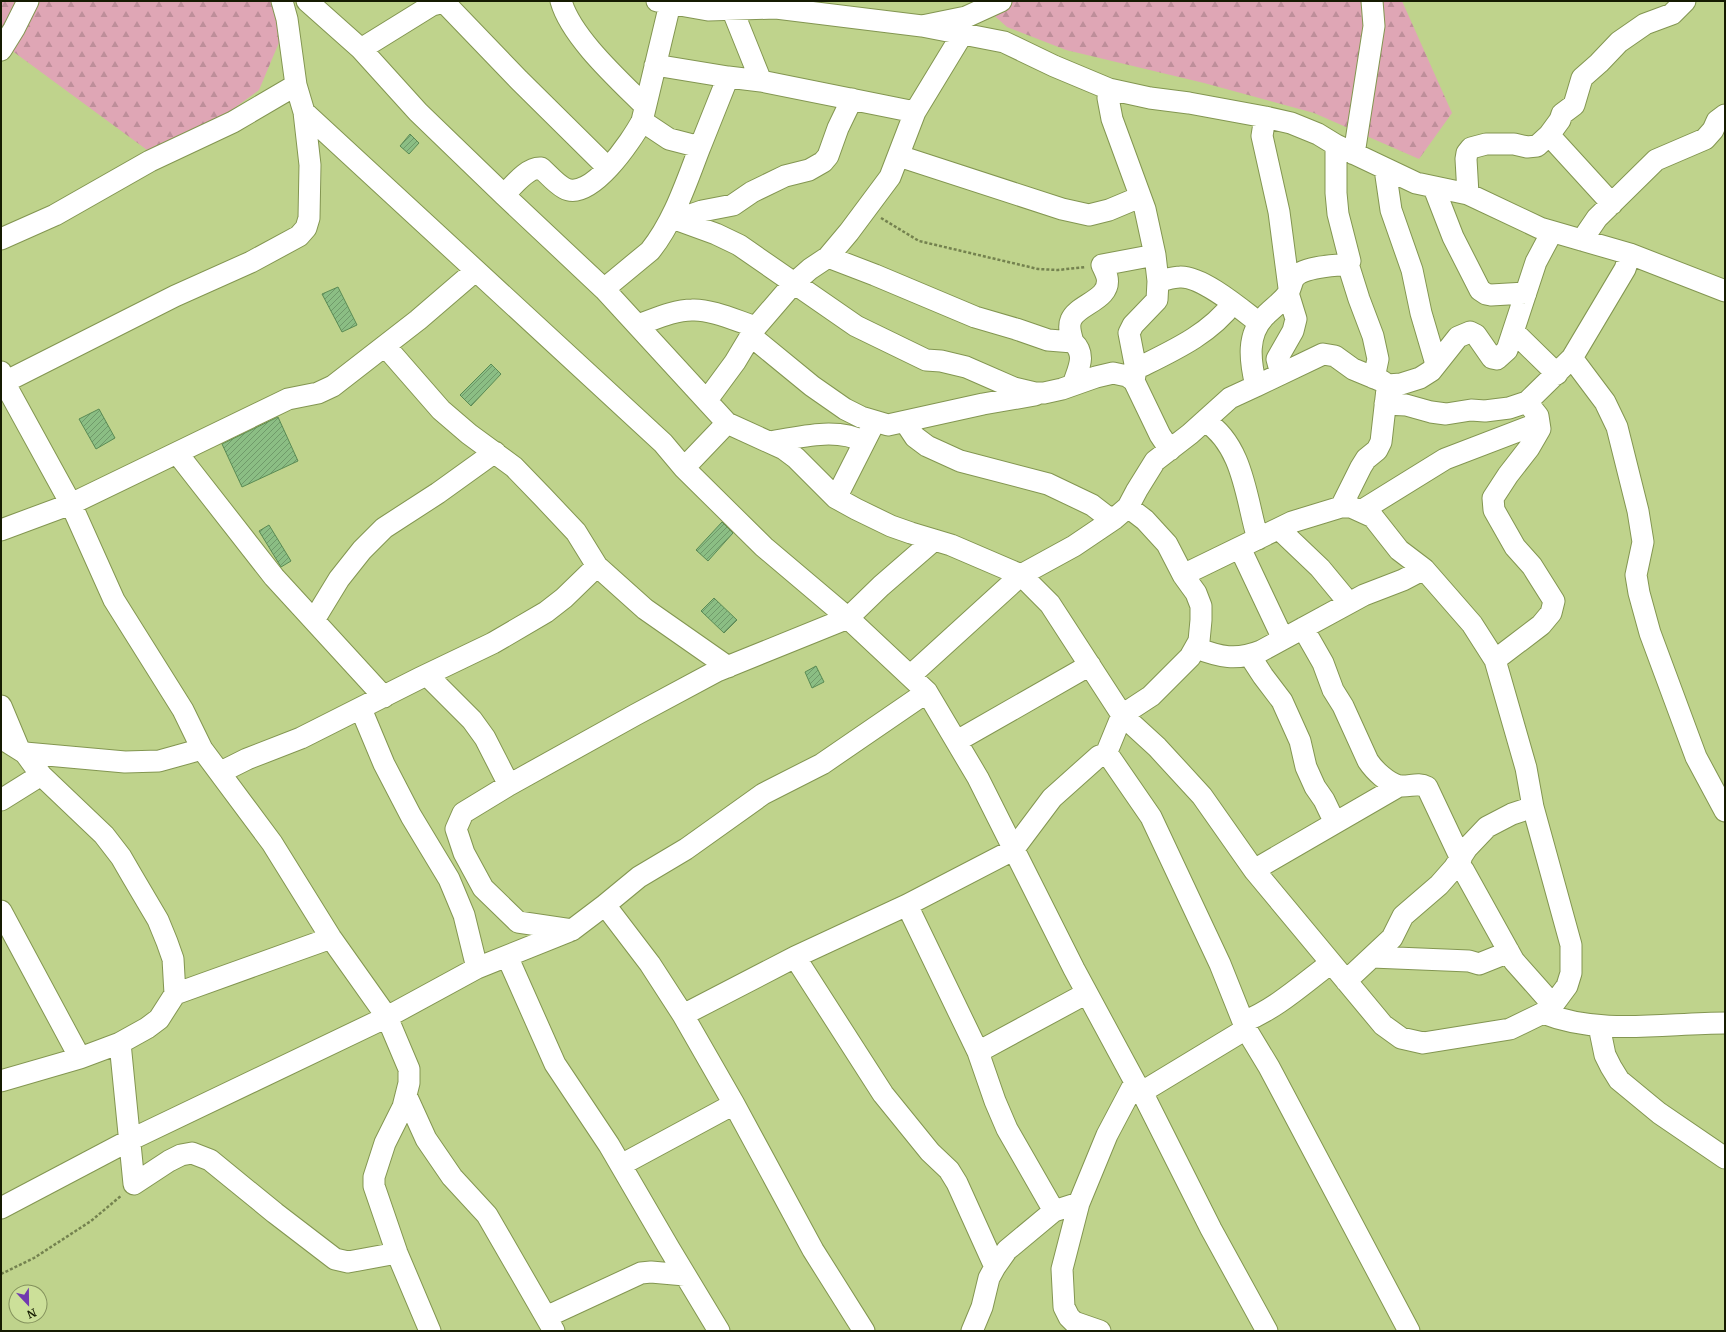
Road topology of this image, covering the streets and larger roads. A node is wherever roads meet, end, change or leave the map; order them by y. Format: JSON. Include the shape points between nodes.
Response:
{"nodes":[{"id":1,"x":28,"y":1,"type":"edge"},
{"id":2,"x":282,"y":1,"type":"edge"},
{"id":3,"x":307,"y":1,"type":"edge"},
{"id":4,"x":561,"y":1,"type":"edge"},
{"id":5,"x":1001,"y":1,"type":"edge"},
{"id":6,"x":1372,"y":1,"type":"edge"},
{"id":7,"x":1685,"y":1,"type":"edge"},
{"id":8,"x":664,"y":2,"type":"edge"},
{"id":9,"x":732,"y":9,"type":"junction"},
{"id":10,"x":922,"y":26,"type":"junction"},
{"id":11,"x":963,"y":33,"type":"junction"},
{"id":12,"x":360,"y":49,"type":"junction"},
{"id":13,"x":1,"y":50,"type":"edge"},
{"id":14,"x":655,"y":65,"type":"junction"},
{"id":15,"x":728,"y":78,"type":"junction"},
{"id":16,"x":761,"y":81,"type":"junction"},
{"id":17,"x":296,"y":85,"type":"junction"},
{"id":18,"x":1110,"y":89,"type":"junction"},
{"id":19,"x":852,"y":99,"type":"junction"},
{"id":20,"x":304,"y":112,"type":"junction"},
{"id":21,"x":915,"y":112,"type":"junction"},
{"id":22,"x":644,"y":113,"type":"junction"},
{"id":23,"x":1725,"y":115,"type":"edge"},
{"id":24,"x":1265,"y":117,"type":"junction"},
{"id":25,"x":1549,"y":135,"type":"junction"},
{"id":26,"x":700,"y":147,"type":"junction"},
{"id":27,"x":1345,"y":150,"type":"junction"},
{"id":28,"x":899,"y":156,"type":"junction"},
{"id":29,"x":608,"y":168,"type":"junction"},
{"id":30,"x":1385,"y":169,"type":"junction"},
{"id":31,"x":1434,"y":188,"type":"junction"},
{"id":32,"x":1468,"y":194,"type":"junction"},
{"id":33,"x":504,"y":195,"type":"junction"},
{"id":34,"x":1140,"y":197,"type":"junction"},
{"id":35,"x":1612,"y":204,"type":"junction"},
{"id":36,"x":674,"y":219,"type":"junction"},
{"id":37,"x":1552,"y":232,"type":"junction"},
{"id":38,"x":1,"y":239,"type":"edge"},
{"id":39,"x":1582,"y":240,"type":"junction"},
{"id":40,"x":1155,"y":254,"type":"junction"},
{"id":41,"x":1630,"y":254,"type":"junction"},
{"id":42,"x":828,"y":257,"type":"junction"},
{"id":43,"x":1348,"y":264,"type":"junction"},
{"id":44,"x":475,"y":271,"type":"junction"},
{"id":45,"x":1158,"y":281,"type":"junction"},
{"id":46,"x":794,"y":284,"type":"junction"},
{"id":47,"x":604,"y":289,"type":"junction"},
{"id":48,"x":1289,"y":291,"type":"junction"},
{"id":49,"x":1725,"y":291,"type":"edge"},
{"id":50,"x":1526,"y":293,"type":"junction"},
{"id":51,"x":1233,"y":303,"type":"junction"},
{"id":52,"x":1258,"y":322,"type":"junction"},
{"id":53,"x":638,"y":325,"type":"junction"},
{"id":54,"x":753,"y":331,"type":"junction"},
{"id":55,"x":1514,"y":332,"type":"junction"},
{"id":56,"x":1073,"y":342,"type":"junction"},
{"id":57,"x":386,"y":347,"type":"junction"},
{"id":58,"x":1572,"y":358,"type":"junction"},
{"id":59,"x":1436,"y":364,"type":"junction"},
{"id":60,"x":1281,"y":374,"type":"junction"},
{"id":61,"x":1557,"y":374,"type":"junction"},
{"id":62,"x":1135,"y":375,"type":"junction"},
{"id":63,"x":2,"y":379,"type":"edge"},
{"id":64,"x":1073,"y":385,"type":"junction"},
{"id":65,"x":1256,"y":386,"type":"junction"},
{"id":66,"x":1382,"y":389,"type":"junction"},
{"id":67,"x":1044,"y":393,"type":"junction"},
{"id":68,"x":707,"y":400,"type":"junction"},
{"id":69,"x":1527,"y":402,"type":"junction"},
{"id":70,"x":1205,"y":421,"type":"junction"},
{"id":71,"x":875,"y":422,"type":"junction"},
{"id":72,"x":905,"y":422,"type":"junction"},
{"id":73,"x":727,"y":423,"type":"junction"},
{"id":74,"x":1539,"y":423,"type":"junction"},
{"id":75,"x":771,"y":442,"type":"junction"},
{"id":76,"x":864,"y":442,"type":"junction"},
{"id":77,"x":1170,"y":450,"type":"junction"},
{"id":78,"x":495,"y":452,"type":"junction"},
{"id":79,"x":177,"y":453,"type":"junction"},
{"id":80,"x":684,"y":468,"type":"junction"},
{"id":81,"x":836,"y":498,"type":"junction"},
{"id":82,"x":71,"y":504,"type":"junction"},
{"id":83,"x":1340,"y":507,"type":"junction"},
{"id":84,"x":1360,"y":512,"type":"junction"},
{"id":85,"x":1121,"y":513,"type":"junction"},
{"id":86,"x":1279,"y":529,"type":"junction"},
{"id":87,"x":1,"y":530,"type":"edge"},
{"id":88,"x":934,"y":540,"type":"junction"},
{"id":89,"x":1249,"y":544,"type":"junction"},
{"id":90,"x":596,"y":566,"type":"junction"},
{"id":91,"x":1424,"y":569,"type":"junction"},
{"id":92,"x":1021,"y":575,"type":"junction"},
{"id":93,"x":1183,"y":575,"type":"junction"},
{"id":94,"x":1349,"y":603,"type":"junction"},
{"id":95,"x":848,"y":618,"type":"junction"},
{"id":96,"x":314,"y":620,"type":"junction"},
{"id":97,"x":1303,"y":628,"type":"junction"},
{"id":98,"x":1283,"y":639,"type":"junction"},
{"id":99,"x":1196,"y":648,"type":"junction"},
{"id":100,"x":1250,"y":656,"type":"junction"},
{"id":101,"x":1494,"y":660,"type":"junction"},
{"id":102,"x":1090,"y":665,"type":"junction"},
{"id":103,"x":728,"y":667,"type":"junction"},
{"id":104,"x":427,"y":675,"type":"junction"},
{"id":105,"x":910,"y":676,"type":"junction"},
{"id":106,"x":927,"y":692,"type":"junction"},
{"id":107,"x":384,"y":696,"type":"junction"},
{"id":108,"x":1,"y":706,"type":"edge"},
{"id":109,"x":361,"y":709,"type":"junction"},
{"id":110,"x":1122,"y":715,"type":"junction"},
{"id":111,"x":1,"y":738,"type":"edge"},
{"id":112,"x":957,"y":741,"type":"junction"},
{"id":113,"x":202,"y":749,"type":"junction"},
{"id":114,"x":22,"y":751,"type":"junction"},
{"id":115,"x":1106,"y":754,"type":"junction"},
{"id":116,"x":220,"y":772,"type":"junction"},
{"id":117,"x":42,"y":775,"type":"junction"},
{"id":118,"x":509,"y":785,"type":"junction"},
{"id":119,"x":1399,"y":786,"type":"junction"},
{"id":120,"x":1,"y":800,"type":"edge"},
{"id":121,"x":1533,"y":807,"type":"junction"},
{"id":122,"x":1725,"y":811,"type":"edge"},
{"id":123,"x":1335,"y":823,"type":"junction"},
{"id":124,"x":1013,"y":850,"type":"junction"},
{"id":125,"x":1460,"y":861,"type":"junction"},
{"id":126,"x":1254,"y":870,"type":"junction"},
{"id":127,"x":605,"y":905,"type":"junction"},
{"id":128,"x":907,"y":905,"type":"junction"},
{"id":129,"x":1,"y":911,"type":"edge"},
{"id":130,"x":572,"y":930,"type":"junction"},
{"id":131,"x":331,"y":938,"type":"junction"},
{"id":132,"x":1509,"y":952,"type":"junction"},
{"id":133,"x":507,"y":956,"type":"junction"},
{"id":134,"x":795,"y":957,"type":"junction"},
{"id":135,"x":1372,"y":957,"type":"junction"},
{"id":136,"x":1331,"y":962,"type":"junction"},
{"id":137,"x":477,"y":968,"type":"junction"},
{"id":138,"x":1346,"y":981,"type":"junction"},
{"id":139,"x":1087,"y":993,"type":"junction"},
{"id":140,"x":175,"y":994,"type":"junction"},
{"id":141,"x":1548,"y":1009,"type":"junction"},
{"id":142,"x":683,"y":1016,"type":"junction"},
{"id":143,"x":387,"y":1017,"type":"junction"},
{"id":144,"x":1725,"y":1024,"type":"edge"},
{"id":145,"x":1245,"y":1025,"type":"junction"},
{"id":146,"x":1599,"y":1026,"type":"junction"},
{"id":147,"x":120,"y":1043,"type":"junction"},
{"id":148,"x":978,"y":1052,"type":"junction"},
{"id":149,"x":80,"y":1058,"type":"junction"},
{"id":150,"x":1,"y":1081,"type":"edge"},
{"id":151,"x":1139,"y":1087,"type":"junction"},
{"id":152,"x":406,"y":1095,"type":"junction"},
{"id":153,"x":734,"y":1104,"type":"junction"},
{"id":154,"x":130,"y":1140,"type":"junction"},
{"id":155,"x":1725,"y":1158,"type":"edge"},
{"id":156,"x":621,"y":1165,"type":"junction"},
{"id":157,"x":1079,"y":1203,"type":"junction"},
{"id":158,"x":1,"y":1208,"type":"edge"},
{"id":159,"x":1054,"y":1211,"type":"junction"},
{"id":160,"x":397,"y":1253,"type":"junction"},
{"id":161,"x":994,"y":1267,"type":"junction"},
{"id":162,"x":685,"y":1275,"type":"junction"},
{"id":163,"x":550,"y":1324,"type":"edge"},
{"id":164,"x":430,"y":1331,"type":"edge"},
{"id":165,"x":719,"y":1331,"type":"edge"},
{"id":166,"x":864,"y":1331,"type":"edge"},
{"id":167,"x":972,"y":1331,"type":"edge"},
{"id":168,"x":1100,"y":1331,"type":"edge"},
{"id":169,"x":1267,"y":1331,"type":"edge"},
{"id":170,"x":1409,"y":1331,"type":"edge"}],
"edges":[{"from":1,"to":13,"type":"street"},
{"from":2,"to":17,"type":"street"},
{"from":3,"to":12,"type":"street"},
{"from":4,"to":22,"type":"street","via":[[573,28]]},
{"from":5,"to":10,"type":"street","via":[[966,17]]},
{"from":6,"to":27,"type":"street","via":[[1374,26]]},
{"from":7,"to":25,"type":"street","via":[[1672,14],[1645,24],[1619,42],[1582,78],[1574,105],[1562,114]]},
{"from":8,"to":9,"type":"street","via":[[708,10]]},
{"from":8,"to":14,"type":"street"},
{"from":9,"to":10,"type":"street","via":[[776,8]]},
{"from":9,"to":16,"type":"street"},
{"from":10,"to":11,"type":"street"},
{"from":11,"to":18,"type":"street","via":[[1004,42]]},
{"from":11,"to":21,"type":"street"},
{"from":12,"to":29,"type":"street","via":[[432,5],[444,2]]},
{"from":12,"to":33,"type":"street","via":[[418,112]]},
{"from":14,"to":15,"type":"street"},
{"from":14,"to":22,"type":"street"},
{"from":15,"to":16,"type":"street"},
{"from":15,"to":26,"type":"street"},
{"from":16,"to":19,"type":"street"},
{"from":17,"to":20,"type":"street"},
{"from":17,"to":38,"type":"street","via":[[232,122],[150,161],[55,215]]},
{"from":18,"to":24,"type":"street"},
{"from":18,"to":34,"type":"street","via":[[1108,98],[1112,119]]},
{"from":19,"to":21,"type":"street"},
{"from":19,"to":36,"type":"street","via":[[828,156],[823,162],[809,170],[785,176],[752,192],[734,205]]},
{"from":20,"to":44,"type":"street"},
{"from":20,"to":63,"type":"street","via":[[310,165],[309,218],[306,228],[299,236],[251,262]]},
{"from":21,"to":28,"type":"street"},
{"from":22,"to":26,"type":"street","via":[[669,139]]},
{"from":22,"to":29,"type":"street","via":[[634,135]]},
{"from":23,"to":35,"type":"street","via":[[1717,121],[1705,139],[1656,160]]},
{"from":24,"to":27,"type":"street","via":[[1291,123],[1318,134]]},
{"from":24,"to":48,"type":"street","via":[[1262,136],[1279,212]]},
{"from":25,"to":32,"type":"street","via":[[1533,147],[1486,144],[1472,148],[1467,152],[1466,159]]},
{"from":25,"to":35,"type":"street"},
{"from":26,"to":36,"type":"street"},
{"from":27,"to":30,"type":"street"},
{"from":27,"to":43,"type":"street","via":[[1336,193],[1338,214],[1350,257]]},
{"from":28,"to":34,"type":"street","via":[[1062,209],[1090,214],[1109,210]]},
{"from":28,"to":42,"type":"street","via":[[890,177]]},
{"from":29,"to":33,"type":"street","via":[[586,187],[577,190],[564,188],[538,167],[526,174]]},
{"from":30,"to":31,"type":"street"},
{"from":30,"to":59,"type":"street","via":[[1390,210],[1412,270]]},
{"from":31,"to":32,"type":"street"},
{"from":31,"to":50,"type":"street","via":[[1453,237],[1480,290],[1491,295]]},
{"from":32,"to":37,"type":"street"},
{"from":33,"to":47,"type":"street"},
{"from":34,"to":40,"type":"street","via":[[1145,208]]},
{"from":35,"to":39,"type":"street","via":[[1597,218]]},
{"from":36,"to":46,"type":"street","via":[[739,245]]},
{"from":36,"to":47,"type":"street","via":[[650,251]]},
{"from":37,"to":39,"type":"street"},
{"from":37,"to":50,"type":"street","via":[[1536,262]]},
{"from":39,"to":41,"type":"street"},
{"from":40,"to":45,"type":"street"},
{"from":40,"to":56,"type":"street","via":[[1102,265],[1107,278],[1106,288],[1100,297],[1071,320],[1070,332]]},
{"from":41,"to":49,"type":"street"},
{"from":41,"to":58,"type":"street","via":[[1625,269]]},
{"from":42,"to":46,"type":"street"},
{"from":42,"to":56,"type":"street","via":[[975,318],[1048,340]]},
{"from":43,"to":48,"type":"street","via":[[1308,270],[1299,274],[1293,279]]},
{"from":43,"to":66,"type":"street","via":[[1373,336]]},
{"from":44,"to":57,"type":"street"},
{"from":44,"to":80,"type":"street","via":[[663,443]]},
{"from":45,"to":51,"type":"street","via":[[1181,277],[1200,282]]},
{"from":45,"to":62,"type":"street","via":[[1157,300],[1133,325],[1129,333]]},
{"from":46,"to":54,"type":"street"},
{"from":46,"to":67,"type":"street","via":[[856,326],[926,360],[966,367],[1014,388]]},
{"from":47,"to":53,"type":"street"},
{"from":48,"to":52,"type":"street"},
{"from":48,"to":60,"type":"street","via":[[1296,318],[1293,331],[1277,359]]},
{"from":50,"to":55,"type":"street"},
{"from":51,"to":52,"type":"street"},
{"from":51,"to":62,"type":"street","via":[[1224,315],[1193,339]]},
{"from":52,"to":65,"type":"street","via":[[1250,353]]},
{"from":53,"to":54,"type":"street","via":[[693,309],[711,313]]},
{"from":53,"to":68,"type":"street"},
{"from":54,"to":68,"type":"street","via":[[735,362]]},
{"from":54,"to":71,"type":"street","via":[[812,386],[845,409]]},
{"from":55,"to":59,"type":"street","via":[[1507,350],[1497,359],[1492,358],[1470,332],[1458,337]]},
{"from":55,"to":61,"type":"street"},
{"from":56,"to":64,"type":"street","via":[[1080,350],[1081,363]]},
{"from":57,"to":78,"type":"street","via":[[442,410],[469,434]]},
{"from":57,"to":79,"type":"street","via":[[333,386],[318,393],[288,399]]},
{"from":58,"to":61,"type":"street"},
{"from":58,"to":122,"type":"street","via":[[1605,402],[1617,427],[1643,542],[1636,575],[1650,633],[1696,757]]},
{"from":59,"to":66,"type":"street","via":[[1420,378]]},
{"from":60,"to":65,"type":"street"},
{"from":60,"to":66,"type":"street","via":[[1323,354],[1335,356]]},
{"from":61,"to":69,"type":"street"},
{"from":62,"to":64,"type":"street","via":[[1113,373]]},
{"from":62,"to":77,"type":"street","via":[[1160,435]]},
{"from":63,"to":82,"type":"street"},
{"from":64,"to":67,"type":"street"},
{"from":65,"to":70,"type":"street","via":[[1230,398]]},
{"from":66,"to":69,"type":"street","via":[[1406,405],[1446,414],[1509,408]]},
{"from":66,"to":83,"type":"street","via":[[1381,442],[1377,450],[1366,459]]},
{"from":67,"to":72,"type":"street"},
{"from":68,"to":73,"type":"street"},
{"from":69,"to":74,"type":"street","via":[[1538,416]]},
{"from":70,"to":77,"type":"street"},
{"from":70,"to":89,"type":"street","via":[[1218,432],[1241,470],[1251,516]]},
{"from":71,"to":72,"type":"street","via":[[888,425]]},
{"from":71,"to":76,"type":"street"},
{"from":72,"to":85,"type":"street","via":[[916,438],[927,446],[960,461],[1048,484],[1092,505],[1105,515]]},
{"from":73,"to":75,"type":"street"},
{"from":73,"to":80,"type":"street"},
{"from":74,"to":84,"type":"street","via":[[1445,459]]},
{"from":74,"to":101,"type":"street","via":[[1540,429],[1529,448],[1493,498],[1494,510],[1515,547],[1532,566],[1554,601],[1551,613],[1541,625]]},
{"from":75,"to":76,"type":"street","via":[[823,435],[839,435]]},
{"from":75,"to":81,"type":"street","via":[[796,458]]},
{"from":76,"to":81,"type":"street"},
{"from":77,"to":85,"type":"street","via":[[1155,461]]},
{"from":78,"to":90,"type":"street","via":[[514,467],[576,532]]},
{"from":78,"to":96,"type":"street","via":[[384,528],[362,550]]},
{"from":79,"to":82,"type":"street"},
{"from":79,"to":96,"type":"street","via":[[274,577]]},
{"from":80,"to":95,"type":"street","via":[[764,547]]},
{"from":81,"to":88,"type":"street","via":[[891,526]]},
{"from":82,"to":87,"type":"street"},
{"from":82,"to":113,"type":"street","via":[[114,600],[183,710]]},
{"from":83,"to":84,"type":"street","via":[[1351,507]]},
{"from":83,"to":86,"type":"street","via":[[1292,522]]},
{"from":84,"to":91,"type":"street","via":[[1373,518],[1399,550]]},
{"from":85,"to":92,"type":"street","via":[[1074,546]]},
{"from":85,"to":93,"type":"street","via":[[1145,520],[1167,544]]},
{"from":86,"to":89,"type":"street"},
{"from":86,"to":94,"type":"street","via":[[1320,568]]},
{"from":88,"to":92,"type":"street"},
{"from":88,"to":95,"type":"street"},
{"from":89,"to":93,"type":"street"},
{"from":89,"to":98,"type":"street"},
{"from":90,"to":103,"type":"street","via":[[645,609]]},
{"from":90,"to":104,"type":"street","via":[[546,612],[494,644]]},
{"from":91,"to":94,"type":"street"},
{"from":91,"to":101,"type":"street","via":[[1472,624]]},
{"from":92,"to":102,"type":"street","via":[[1050,604]]},
{"from":92,"to":105,"type":"street"},
{"from":93,"to":99,"type":"street","via":[[1196,593],[1201,606],[1199,641]]},
{"from":94,"to":97,"type":"street"},
{"from":95,"to":103,"type":"street"},
{"from":95,"to":105,"type":"street"},
{"from":96,"to":107,"type":"street"},
{"from":97,"to":98,"type":"street"},
{"from":97,"to":119,"type":"street","via":[[1368,761],[1372,767]]},
{"from":98,"to":100,"type":"street"},
{"from":99,"to":100,"type":"street","via":[[1230,658]]},
{"from":99,"to":110,"type":"street","via":[[1151,696]]},
{"from":100,"to":123,"type":"street","via":[[1282,701],[1300,741],[1314,787],[1324,800]]},
{"from":101,"to":121,"type":"street","via":[[1526,768]]},
{"from":102,"to":110,"type":"street"},
{"from":102,"to":112,"type":"street"},
{"from":103,"to":118,"type":"street"},
{"from":104,"to":107,"type":"street"},
{"from":104,"to":118,"type":"street","via":[[472,720],[485,738]]},
{"from":105,"to":106,"type":"street"},
{"from":106,"to":112,"type":"street"},
{"from":106,"to":127,"type":"street","via":[[822,764],[763,794],[686,849],[639,878]]},
{"from":107,"to":109,"type":"street"},
{"from":108,"to":114,"type":"street"},
{"from":109,"to":116,"type":"street","via":[[301,738]]},
{"from":109,"to":137,"type":"street","via":[[387,771],[449,879],[464,915]]},
{"from":110,"to":115,"type":"street"},
{"from":110,"to":126,"type":"street","via":[[1157,747],[1202,796]]},
{"from":111,"to":114,"type":"street"},
{"from":112,"to":124,"type":"street"},
{"from":113,"to":114,"type":"street","via":[[159,761],[125,762]]},
{"from":113,"to":116,"type":"street"},
{"from":114,"to":117,"type":"street"},
{"from":115,"to":124,"type":"street","via":[[1099,756],[1052,798]]},
{"from":115,"to":145,"type":"street","via":[[1151,817],[1220,964]]},
{"from":116,"to":131,"type":"street","via":[[272,843]]},
{"from":117,"to":120,"type":"street"},
{"from":117,"to":140,"type":"street","via":[[104,835],[132,876],[158,920],[167,942],[173,959]]},
{"from":118,"to":130,"type":"street","via":[[463,813],[456,829],[464,853],[483,888],[518,922]]},
{"from":119,"to":123,"type":"street"},
{"from":119,"to":125,"type":"street","via":[[1417,784],[1427,787]]},
{"from":121,"to":125,"type":"street","via":[[1487,827],[1467,848]]},
{"from":121,"to":141,"type":"street","via":[[1571,945],[1571,973],[1567,986]]},
{"from":123,"to":126,"type":"street"},
{"from":124,"to":128,"type":"street"},
{"from":124,"to":139,"type":"street"},
{"from":125,"to":132,"type":"street"},
{"from":125,"to":135,"type":"street","via":[[1439,885],[1403,916],[1392,938]]},
{"from":126,"to":136,"type":"street"},
{"from":127,"to":130,"type":"street"},
{"from":127,"to":142,"type":"street","via":[[650,964]]},
{"from":128,"to":134,"type":"street"},
{"from":128,"to":148,"type":"street"},
{"from":129,"to":149,"type":"street"},
{"from":130,"to":133,"type":"street"},
{"from":131,"to":140,"type":"street"},
{"from":131,"to":143,"type":"street"},
{"from":132,"to":135,"type":"street","via":[[1479,964],[1469,961]]},
{"from":132,"to":141,"type":"street"},
{"from":133,"to":137,"type":"street"},
{"from":133,"to":156,"type":"street","via":[[555,1064]]},
{"from":134,"to":142,"type":"street"},
{"from":134,"to":161,"type":"street","via":[[884,1094],[930,1152],[949,1170]]},
{"from":135,"to":138,"type":"street"},
{"from":136,"to":138,"type":"street"},
{"from":136,"to":145,"type":"street"},
{"from":137,"to":143,"type":"street"},
{"from":138,"to":141,"type":"street","via":[[1382,1025],[1401,1038],[1423,1043],[1510,1029]]},
{"from":139,"to":148,"type":"street"},
{"from":139,"to":151,"type":"street"},
{"from":140,"to":147,"type":"street","via":[[159,1019]]},
{"from":141,"to":146,"type":"street","via":[[1561,1020]]},
{"from":142,"to":153,"type":"street"},
{"from":143,"to":152,"type":"street","via":[[409,1069]]},
{"from":143,"to":154,"type":"street"},
{"from":144,"to":146,"type":"street"},
{"from":145,"to":151,"type":"street"},
{"from":145,"to":170,"type":"street"},
{"from":146,"to":155,"type":"street","via":[[1606,1054],[1619,1080],[1659,1113]]},
{"from":147,"to":149,"type":"street"},
{"from":147,"to":154,"type":"street"},
{"from":148,"to":159,"type":"street","via":[[1008,1129]]},
{"from":149,"to":150,"type":"street"},
{"from":151,"to":157,"type":"street","via":[[1107,1135]]},
{"from":151,"to":169,"type":"street","via":[[1254,1311]]},
{"from":152,"to":160,"type":"street","via":[[403,1107],[385,1143],[374,1177],[374,1186]]},
{"from":152,"to":163,"type":"street","via":[[426,1139],[452,1177],[487,1215]]},
{"from":153,"to":156,"type":"street"},
{"from":153,"to":166,"type":"street","via":[[814,1250]]},
{"from":154,"to":158,"type":"street"},
{"from":154,"to":160,"type":"street","via":[[134,1184],[169,1160],[192,1153],[210,1160],[335,1259],[348,1262]]},
{"from":156,"to":162,"type":"street"},
{"from":157,"to":159,"type":"street"},
{"from":157,"to":168,"type":"street","via":[[1062,1269],[1064,1307],[1074,1322]]},
{"from":159,"to":161,"type":"street","via":[[1007,1250]]},
{"from":160,"to":164,"type":"street"},
{"from":161,"to":167,"type":"street"},
{"from":162,"to":163,"type":"street","via":[[642,1273]]},
{"from":162,"to":165,"type":"street"}]}
